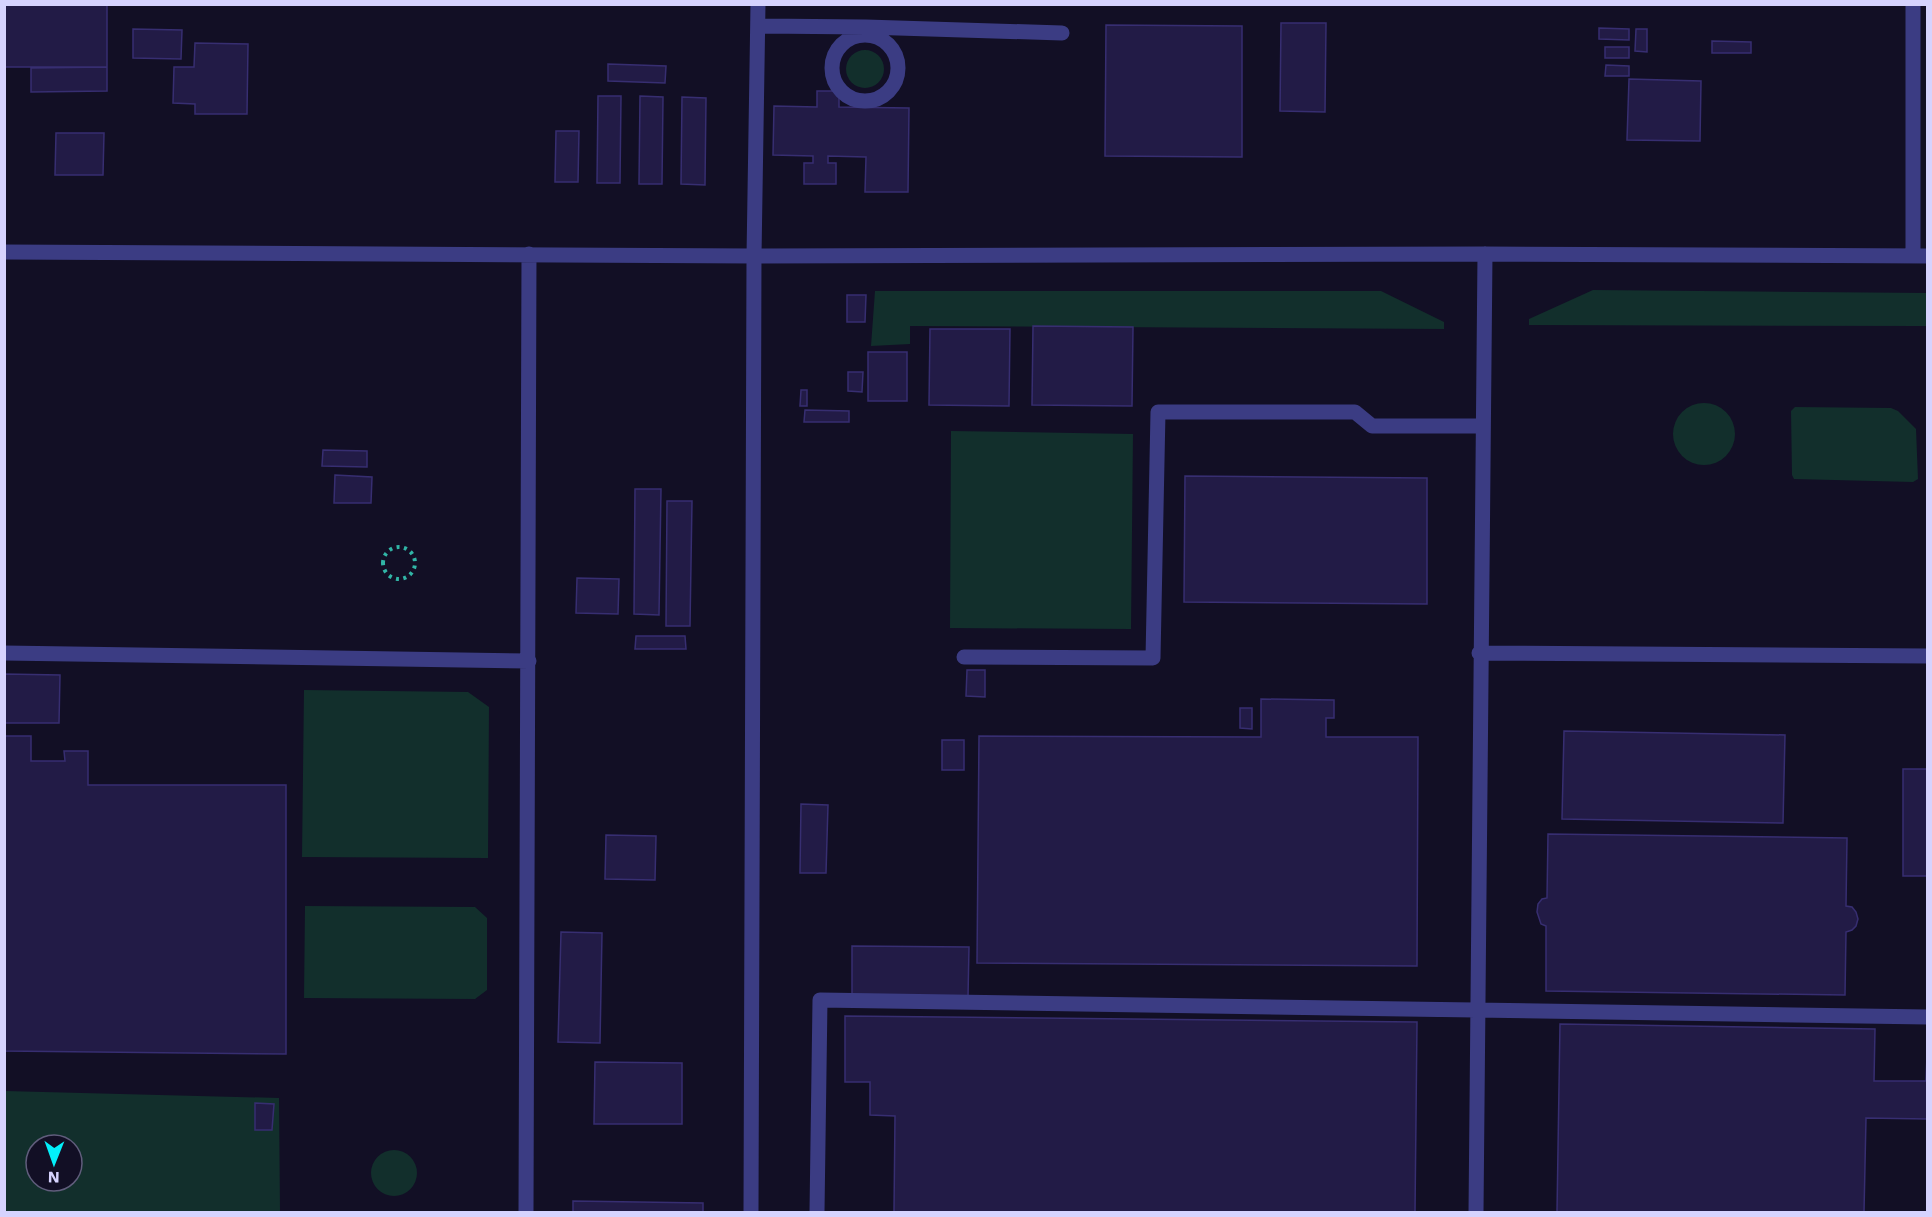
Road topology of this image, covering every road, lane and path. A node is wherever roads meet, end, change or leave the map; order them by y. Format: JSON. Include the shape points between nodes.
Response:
{"nodes":[{"id":1,"x":758,"y":4,"type":"edge"},
{"id":2,"x":1913,"y":4,"type":"edge"},
{"id":3,"x":758,"y":26,"type":"junction"},
{"id":4,"x":866,"y":31,"type":"junction"},
{"id":5,"x":1062,"y":33,"type":"dead end"},
{"id":6,"x":4,"y":252,"type":"edge"},
{"id":7,"x":529,"y":254,"type":"junction"},
{"id":8,"x":1485,"y":254,"type":"junction"},
{"id":9,"x":754,"y":256,"type":"junction"},
{"id":10,"x":1920,"y":256,"type":"edge"},
{"id":11,"x":1483,"y":426,"type":"junction"},
{"id":12,"x":399,"y":547,"type":"joint"},
{"id":13,"x":4,"y":653,"type":"edge"},
{"id":14,"x":1479,"y":653,"type":"junction"},
{"id":15,"x":1928,"y":656,"type":"edge"},
{"id":16,"x":964,"y":657,"type":"dead end"},
{"id":17,"x":529,"y":661,"type":"junction"},
{"id":18,"x":1477,"y":1010,"type":"junction"},
{"id":19,"x":1928,"y":1017,"type":"edge"},
{"id":20,"x":526,"y":1212,"type":"edge"},
{"id":21,"x":751,"y":1212,"type":"edge"},
{"id":22,"x":817,"y":1212,"type":"edge"},
{"id":23,"x":1476,"y":1212,"type":"edge"}],
"edges":[{"from":1,"to":3,"type":"street"},
{"from":2,"to":10,"type":"street"},
{"from":3,"to":4,"type":"street"},
{"from":3,"to":9,"type":"street"},
{"from":4,"to":4,"type":"street","via":[[894,51],[898,72],[890,90],[863,101],[844,94],[837,86],[832,68],[837,49]]},
{"from":4,"to":5,"type":"street"},
{"from":6,"to":7,"type":"street"},
{"from":7,"to":9,"type":"street"},
{"from":7,"to":17,"type":"street"},
{"from":8,"to":9,"type":"street"},
{"from":8,"to":10,"type":"street"},
{"from":8,"to":11,"type":"street"},
{"from":9,"to":21,"type":"street"},
{"from":11,"to":14,"type":"street"},
{"from":11,"to":16,"type":"street","via":[[1372,426],[1354,412],[1158,412],[1153,658]]},
{"from":12,"to":12,"type":"path","via":[[387,552],[382,565],[385,572],[399,580],[408,577],[415,566],[411,553]]},
{"from":13,"to":17,"type":"street"},
{"from":14,"to":15,"type":"street"},
{"from":14,"to":18,"type":"street"},
{"from":17,"to":20,"type":"street"},
{"from":18,"to":19,"type":"street"},
{"from":18,"to":22,"type":"street","via":[[820,1000]]},
{"from":18,"to":23,"type":"street"}]}
